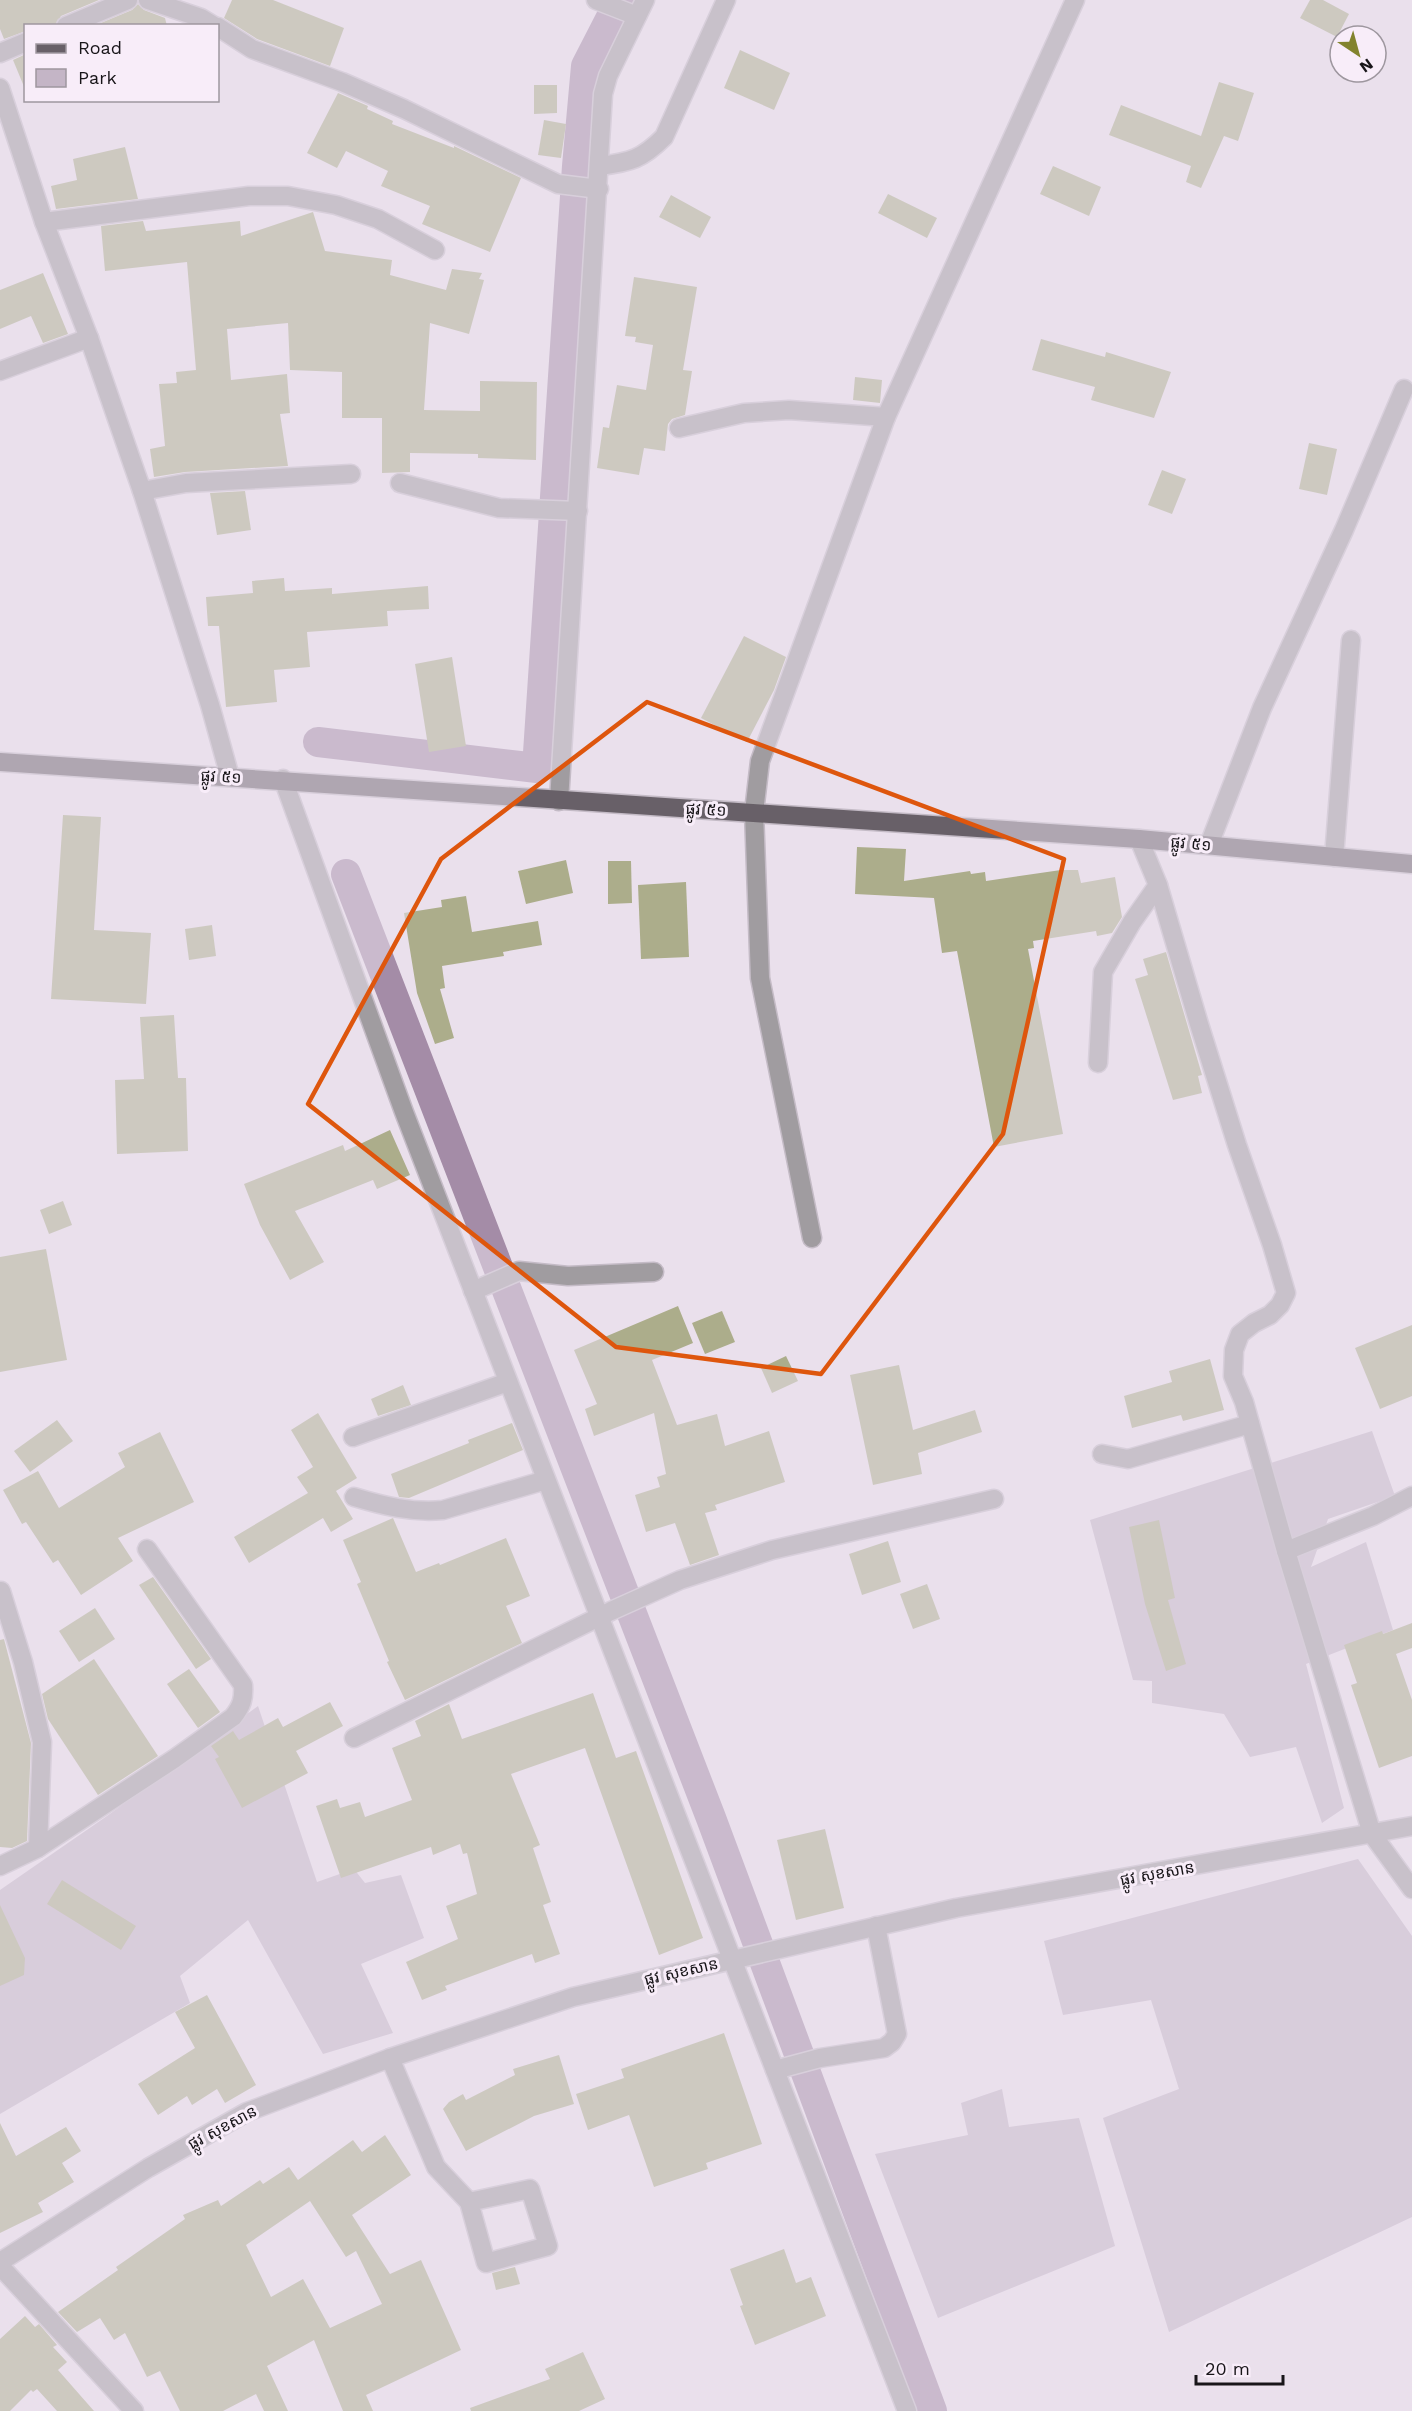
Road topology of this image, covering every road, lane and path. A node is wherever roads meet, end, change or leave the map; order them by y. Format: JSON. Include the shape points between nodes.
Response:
{"nodes":[{"id":1,"x":128,"y":0,"type":"edge"},
{"id":2,"x":148,"y":0,"type":"edge"},
{"id":3,"x":726,"y":0,"type":"edge"},
{"id":4,"x":1075,"y":0,"type":"edge"},
{"id":5,"x":600,"y":2,"type":"edge"},
{"id":6,"x":635,"y":9,"type":"edge"},
{"id":7,"x":71,"y":24,"type":"edge"},
{"id":8,"x":212,"y":24,"type":"edge"},
{"id":9,"x":219,"y":28,"type":"edge"},
{"id":10,"x":24,"y":43,"type":"edge"},
{"id":11,"x":0,"y":53,"type":"edge"},
{"id":12,"x":0,"y":87,"type":"edge"},
{"id":13,"x":600,"y":166,"type":"junction"},
{"id":14,"x":591,"y":189,"type":"junction"},
{"id":15,"x":44,"y":222,"type":"junction"},
{"id":16,"x":435,"y":250,"type":"dead end"},
{"id":17,"x":89,"y":338,"type":"junction"},
{"id":18,"x":0,"y":371,"type":"edge"},
{"id":19,"x":1404,"y":389,"type":"dead end"},
{"id":20,"x":886,"y":417,"type":"junction"},
{"id":21,"x":679,"y":428,"type":"dead end"},
{"id":22,"x":351,"y":474,"type":"dead end"},
{"id":23,"x":400,"y":483,"type":"dead end"},
{"id":24,"x":142,"y":491,"type":"junction"},
{"id":25,"x":571,"y":511,"type":"junction"},
{"id":26,"x":1351,"y":640,"type":"dead end"},
{"id":27,"x":0,"y":762,"type":"edge"},
{"id":28,"x":230,"y":777,"type":"junction"},
{"id":29,"x":283,"y":779,"type":"junction"},
{"id":30,"x":559,"y":801,"type":"junction"},
{"id":31,"x":754,"y":812,"type":"junction"},
{"id":32,"x":1139,"y":839,"type":"junction"},
{"id":33,"x":1209,"y":844,"type":"junction"},
{"id":34,"x":1334,"y":857,"type":"junction"},
{"id":35,"x":1412,"y":864,"type":"edge"},
{"id":36,"x":1158,"y":885,"type":"junction"},
{"id":37,"x":1098,"y":1063,"type":"dead end"},
{"id":38,"x":812,"y":1238,"type":"dead end"},
{"id":39,"x":654,"y":1272,"type":"dead end"},
{"id":40,"x":473,"y":1291,"type":"junction"},
{"id":41,"x":508,"y":1382,"type":"junction"},
{"id":42,"x":1250,"y":1424,"type":"junction"},
{"id":43,"x":354,"y":1437,"type":"dead end"},
{"id":44,"x":1102,"y":1454,"type":"dead end"},
{"id":45,"x":546,"y":1480,"type":"junction"},
{"id":46,"x":1412,"y":1496,"type":"edge"},
{"id":47,"x":354,"y":1497,"type":"dead end"},
{"id":48,"x":994,"y":1499,"type":"dead end"},
{"id":49,"x":147,"y":1549,"type":"dead end"},
{"id":50,"x":1286,"y":1551,"type":"junction"},
{"id":51,"x":1,"y":1591,"type":"edge"},
{"id":52,"x":606,"y":1615,"type":"junction"},
{"id":53,"x":354,"y":1738,"type":"dead end"},
{"id":54,"x":1412,"y":1826,"type":"edge"},
{"id":55,"x":1372,"y":1834,"type":"junction"},
{"id":56,"x":38,"y":1848,"type":"junction"},
{"id":57,"x":0,"y":1866,"type":"edge"},
{"id":58,"x":1412,"y":1889,"type":"edge"},
{"id":59,"x":876,"y":1926,"type":"junction"},
{"id":60,"x":738,"y":1958,"type":"junction"},
{"id":61,"x":390,"y":2058,"type":"junction"},
{"id":62,"x":782,"y":2067,"type":"junction"},
{"id":63,"x":468,"y":2202,"type":"junction"},
{"id":64,"x":0,"y":2264,"type":"edge"},
{"id":65,"x":134,"y":2411,"type":"edge"},
{"id":66,"x":907,"y":2411,"type":"edge"}],
"edges":[{"from":1,"to":7,"type":"street"},
{"from":2,"to":8,"type":"street"},
{"from":3,"to":13,"type":"street","via":[[664,137],[632,162]]},
{"from":4,"to":20,"type":"street"},
{"from":5,"to":6,"type":"street"},
{"from":6,"to":13,"type":"street","via":[[603,94]]},
{"from":9,"to":14,"type":"street","via":[[252,49],[373,95],[558,184]]},
{"from":10,"to":11,"type":"street"},
{"from":12,"to":15,"type":"street"},
{"from":13,"to":14,"type":"street"},
{"from":14,"to":25,"type":"street"},
{"from":15,"to":16,"type":"street","via":[[249,196],[288,196],[336,205],[378,219]]},
{"from":15,"to":17,"type":"street"},
{"from":17,"to":18,"type":"street"},
{"from":17,"to":24,"type":"street"},
{"from":19,"to":33,"type":"street","via":[[1262,708]]},
{"from":20,"to":21,"type":"street","via":[[789,410],[744,412]]},
{"from":20,"to":31,"type":"street","via":[[760,761]]},
{"from":22,"to":24,"type":"street","via":[[186,483]]},
{"from":23,"to":25,"type":"street","via":[[499,508]]},
{"from":24,"to":28,"type":"street"},
{"from":25,"to":30,"type":"street"},
{"from":26,"to":34,"type":"street"},
{"from":27,"to":28,"type":"main road","name":"ផ្លូវ ៥១"},
{"from":28,"to":29,"type":"main road","name":"ផ្លូវ ៥១"},
{"from":29,"to":30,"type":"main road","name":"ផ្លូវ ៥១"},
{"from":29,"to":40,"type":"street"},
{"from":30,"to":31,"type":"main road","name":"ផ្លូវ ៥១"},
{"from":31,"to":32,"type":"main road","name":"ផ្លូវ ៥១"},
{"from":31,"to":38,"type":"street","via":[[760,978]]},
{"from":32,"to":33,"type":"main road","name":"ផ្លូវ ៥១"},
{"from":32,"to":36,"type":"street"},
{"from":33,"to":34,"type":"main road","name":"ផ្លូវ ៥១"},
{"from":34,"to":35,"type":"main road","name":"ផ្លូវ ៥១"},
{"from":36,"to":37,"type":"street","via":[[1103,972]]},
{"from":36,"to":42,"type":"street","via":[[1286,1293],[1270,1315],[1240,1334],[1234,1350],[1233,1376]]},
{"from":39,"to":40,"type":"street","via":[[568,1276],[519,1271]]},
{"from":40,"to":41,"type":"street"},
{"from":41,"to":43,"type":"street"},
{"from":41,"to":45,"type":"street"},
{"from":42,"to":44,"type":"street","via":[[1128,1459]]},
{"from":42,"to":50,"type":"street"},
{"from":45,"to":47,"type":"street","via":[[428,1512]]},
{"from":45,"to":52,"type":"street"},
{"from":46,"to":50,"type":"street"},
{"from":48,"to":52,"type":"street","via":[[772,1550],[680,1580]]},
{"from":49,"to":56,"type":"street","via":[[243,1684],[241,1709],[174,1759]]},
{"from":50,"to":55,"type":"street"},
{"from":51,"to":56,"type":"street","via":[[42,1742]]},
{"from":52,"to":53,"type":"street"},
{"from":52,"to":60,"type":"street"},
{"from":54,"to":55,"type":"street","name":"ផ្លូវ សុខសាន"},
{"from":55,"to":58,"type":"street"},
{"from":55,"to":59,"type":"street","name":"ផ្លូវ សុខសាន","via":[[956,1908]]},
{"from":56,"to":57,"type":"street"},
{"from":59,"to":60,"type":"street","name":"ផ្លូវ សុខសាន"},
{"from":59,"to":62,"type":"street","via":[[897,2034],[892,2042],[884,2048]]},
{"from":60,"to":61,"type":"street","name":"ផ្លូវ សុខសាន","via":[[573,1997]]},
{"from":60,"to":62,"type":"street"},
{"from":61,"to":63,"type":"street","via":[[436,2167]]},
{"from":61,"to":64,"type":"street","name":"ផ្លូវ សុខសាន","via":[[247,2112],[148,2168]]},
{"from":62,"to":66,"type":"street"},
{"from":63,"to":63,"type":"street","via":[[530,2189],[548,2246],[486,2263]]},
{"from":64,"to":65,"type":"street"}]}
